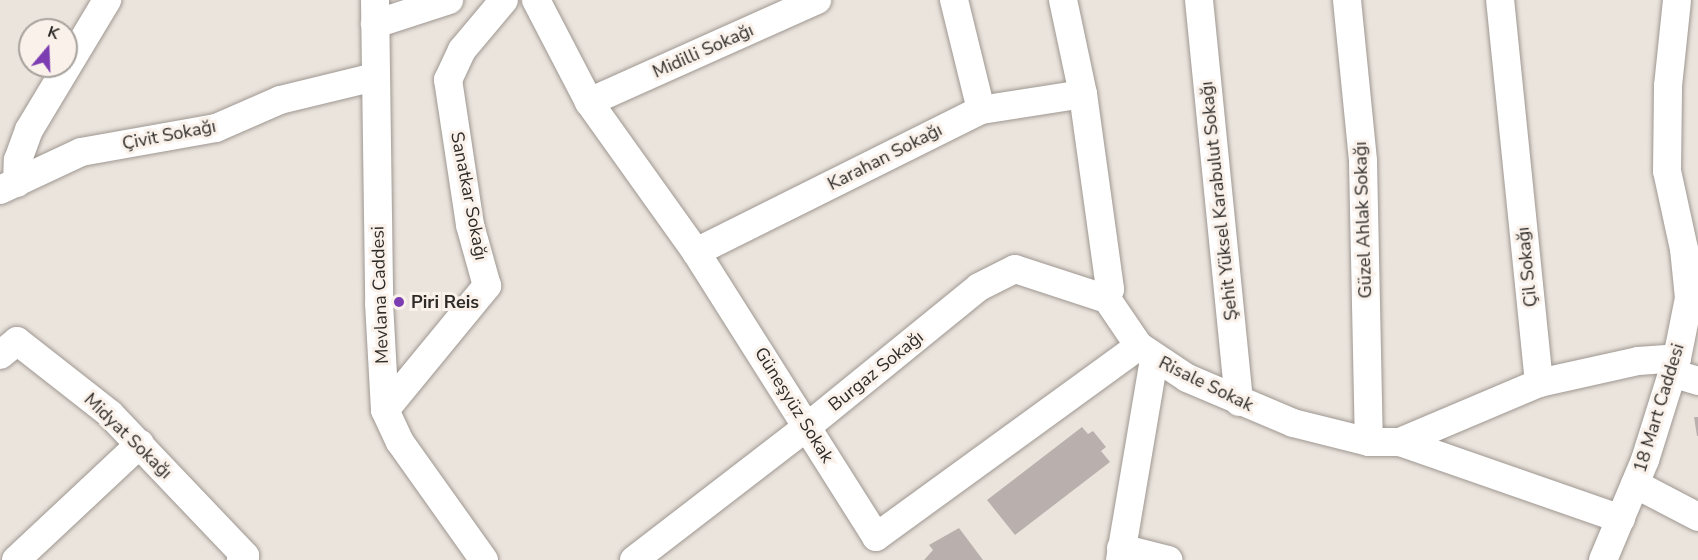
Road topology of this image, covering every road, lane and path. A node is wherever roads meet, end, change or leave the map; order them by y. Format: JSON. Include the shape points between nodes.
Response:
{"nodes":[{"id":1,"x":107,"y":0,"type":"edge"},
{"id":2,"x":449,"y":0,"type":"edge"},
{"id":3,"x":504,"y":0,"type":"edge"},
{"id":4,"x":536,"y":0,"type":"edge"},
{"id":5,"x":817,"y":0,"type":"edge"},
{"id":6,"x":954,"y":0,"type":"edge"},
{"id":7,"x":1063,"y":0,"type":"edge"},
{"id":8,"x":1198,"y":0,"type":"edge"},
{"id":9,"x":1347,"y":0,"type":"edge"},
{"id":10,"x":1500,"y":0,"type":"edge"},
{"id":11,"x":1677,"y":0,"type":"edge"},
{"id":12,"x":375,"y":12,"type":"edge"},
{"id":13,"x":375,"y":77,"type":"junction"},
{"id":14,"x":1083,"y":94,"type":"junction"},
{"id":15,"x":589,"y":102,"type":"junction"},
{"id":16,"x":981,"y":110,"type":"junction"},
{"id":17,"x":8,"y":187,"type":"edge"},
{"id":18,"x":1685,"y":198,"type":"edge"},
{"id":19,"x":696,"y":252,"type":"junction"},
{"id":20,"x":1692,"y":276,"type":"edge"},
{"id":21,"x":1107,"y":298,"type":"junction"},
{"id":22,"x":1146,"y":352,"type":"junction"},
{"id":23,"x":0,"y":355,"type":"edge"},
{"id":24,"x":1682,"y":371,"type":"edge"},
{"id":25,"x":1539,"y":383,"type":"junction"},
{"id":26,"x":1239,"y":402,"type":"junction"},
{"id":27,"x":385,"y":410,"type":"junction"},
{"id":28,"x":808,"y":426,"type":"junction"},
{"id":29,"x":1369,"y":442,"type":"junction"},
{"id":30,"x":1400,"y":442,"type":"junction"},
{"id":31,"x":140,"y":444,"type":"junction"},
{"id":32,"x":1635,"y":484,"type":"junction"},
{"id":33,"x":1698,"y":517,"type":"edge"},
{"id":34,"x":1621,"y":519,"type":"junction"},
{"id":35,"x":1120,"y":554,"type":"edge"},
{"id":36,"x":243,"y":558,"type":"edge"},
{"id":37,"x":481,"y":559,"type":"edge"},
{"id":38,"x":16,"y":560,"type":"edge"},
{"id":39,"x":634,"y":560,"type":"edge"},
{"id":40,"x":1168,"y":560,"type":"edge"},
{"id":41,"x":1603,"y":560,"type":"edge"}],
"edges":[{"from":1,"to":17,"type":"street","via":[[29,130]]},
{"from":2,"to":12,"type":"street"},
{"from":3,"to":27,"type":"street","name":"Sanatkar Sokağı","via":[[462,50],[448,80],[470,225],[487,286]]},
{"from":4,"to":15,"type":"street","name":"Güneşyüz Sokak"},
{"from":5,"to":15,"type":"street","name":"Midilli Sokağı"},
{"from":6,"to":16,"type":"street"},
{"from":7,"to":14,"type":"street"},
{"from":8,"to":26,"type":"street","name":"Şehit Yüksel Karabulut Sokağı"},
{"from":9,"to":29,"type":"street","name":"Güzel Ahlak Sokağı","via":[[1363,161]]},
{"from":10,"to":25,"type":"street","name":"Çil Sokağı"},
{"from":11,"to":18,"type":"street","name":"18 Mart Caddesi","via":[[1668,86],[1667,171]]},
{"from":12,"to":13,"type":"street","name":"Mevlana Caddesi"},
{"from":13,"to":17,"type":"street","name":"Çivit Sokağı","via":[[280,100],[216,128],[81,152]]},
{"from":13,"to":27,"type":"street","name":"Mevlana Caddesi"},
{"from":14,"to":16,"type":"street","name":"Karahan Sokağı"},
{"from":14,"to":21,"type":"street","via":[[1110,290]]},
{"from":15,"to":19,"type":"street","name":"Güneşyüz Sokak"},
{"from":16,"to":19,"type":"street","name":"Karahan Sokağı"},
{"from":18,"to":20,"type":"street","name":"18 Mart Caddesi"},
{"from":19,"to":28,"type":"street","name":"Güneşyüz Sokak"},
{"from":20,"to":24,"type":"street","name":"18 Mart Caddesi"},
{"from":21,"to":22,"type":"street","name":"Risale Sokak"},
{"from":21,"to":28,"type":"street","name":"Burgaz Sokağı","via":[[1015,269],[979,287]]},
{"from":22,"to":26,"type":"street","name":"Risale Sokak"},
{"from":22,"to":28,"type":"street","name":"Güneşyüz Sokak","via":[[876,537]]},
{"from":22,"to":35,"type":"street"},
{"from":23,"to":31,"type":"street","name":"Midyat Sokağı","via":[[16,341],[110,414]]},
{"from":24,"to":25,"type":"street","via":[[1638,361]]},
{"from":24,"to":32,"type":"street","name":"18 Mart Caddesi"},
{"from":25,"to":30,"type":"street"},
{"from":26,"to":29,"type":"street","name":"Risale Sokak","via":[[1293,423]]},
{"from":27,"to":37,"type":"street","name":"Mevlana Caddesi","via":[[400,442]]},
{"from":28,"to":39,"type":"street","name":"Burgaz Sokağı"},
{"from":29,"to":30,"type":"street","name":"Risale Sokak"},
{"from":30,"to":34,"type":"street","name":"Risale Sokak"},
{"from":31,"to":36,"type":"street","name":"Midyat Sokağı"},
{"from":31,"to":38,"type":"street"},
{"from":32,"to":33,"type":"street"},
{"from":32,"to":34,"type":"street","name":"18 Mart Caddesi"},
{"from":34,"to":41,"type":"street","name":"18 Mart Caddesi"},
{"from":35,"to":40,"type":"street"}]}
